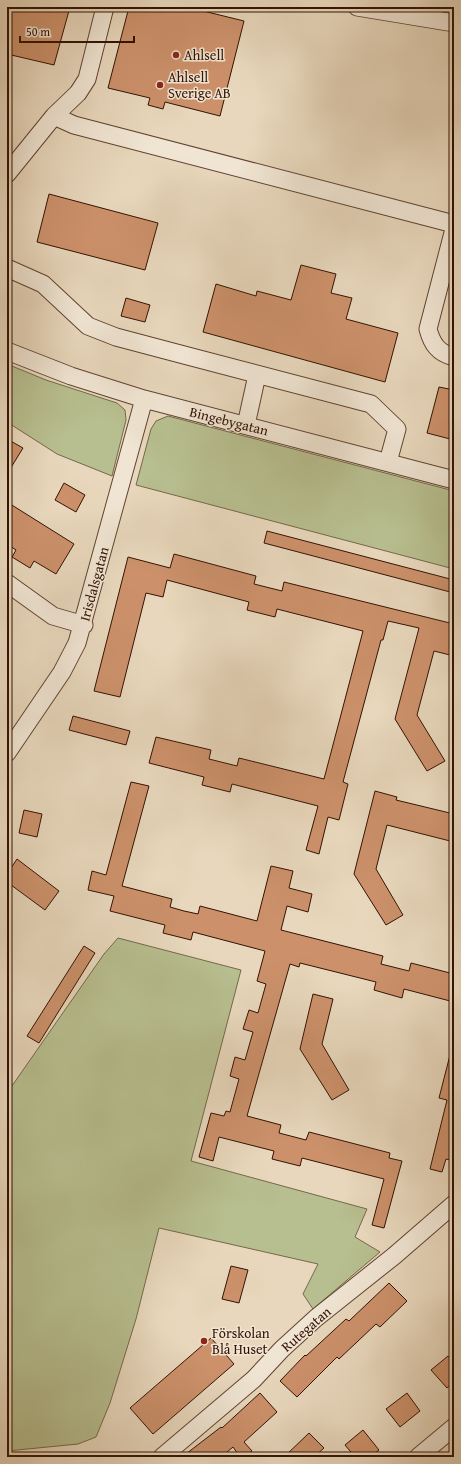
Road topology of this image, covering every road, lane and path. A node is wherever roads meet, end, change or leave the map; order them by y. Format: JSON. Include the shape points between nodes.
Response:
{"nodes":[{"id":1,"x":105,"y":7,"type":"edge"},
{"id":2,"x":357,"y":7,"type":"edge"},
{"id":3,"x":454,"y":23,"type":"edge"},
{"id":4,"x":54,"y":116,"type":"junction"},
{"id":5,"x":7,"y":174,"type":"edge"},
{"id":6,"x":454,"y":224,"type":"edge"},
{"id":7,"x":454,"y":229,"type":"edge"},
{"id":8,"x":7,"y":268,"type":"edge"},
{"id":9,"x":7,"y":351,"type":"edge"},
{"id":10,"x":454,"y":358,"type":"edge"},
{"id":11,"x":257,"y":375,"type":"junction"},
{"id":12,"x":144,"y":399,"type":"junction"},
{"id":13,"x":246,"y":425,"type":"junction"},
{"id":14,"x":388,"y":462,"type":"junction"},
{"id":15,"x":454,"y":480,"type":"edge"},
{"id":16,"x":7,"y":583,"type":"edge"},
{"id":17,"x":84,"y":624,"type":"junction"},
{"id":18,"x":7,"y":753,"type":"edge"},
{"id":19,"x":454,"y":1204,"type":"edge"},
{"id":20,"x":454,"y":1427,"type":"edge"},
{"id":21,"x":162,"y":1457,"type":"edge"},
{"id":22,"x":418,"y":1457,"type":"edge"}],
"edges":[{"from":1,"to":4,"type":"street","via":[[87,79],[78,93]]},
{"from":2,"to":3,"type":"street"},
{"from":4,"to":5,"type":"street"},
{"from":4,"to":6,"type":"street","via":[[74,125]]},
{"from":7,"to":10,"type":"street","via":[[428,329],[431,343],[444,355]]},
{"from":8,"to":11,"type":"street","via":[[43,284],[88,326],[116,337]]},
{"from":9,"to":12,"type":"street","name":"Bingebygatan","via":[[71,376]]},
{"from":11,"to":13,"type":"street"},
{"from":11,"to":14,"type":"street","via":[[371,404],[397,429]]},
{"from":12,"to":13,"type":"street","name":"Bingebygatan"},
{"from":12,"to":17,"type":"street","name":"Irisdalsgatan"},
{"from":13,"to":14,"type":"street","name":"Bingebygatan"},
{"from":14,"to":15,"type":"street","name":"Bingebygatan"},
{"from":16,"to":17,"type":"street","via":[[53,616]]},
{"from":17,"to":18,"type":"street","name":"Irisdalsgatan","via":[[62,672]]},
{"from":19,"to":21,"type":"street","name":"Rutegatan","via":[[316,1318],[254,1379]]},
{"from":20,"to":22,"type":"street"}]}
